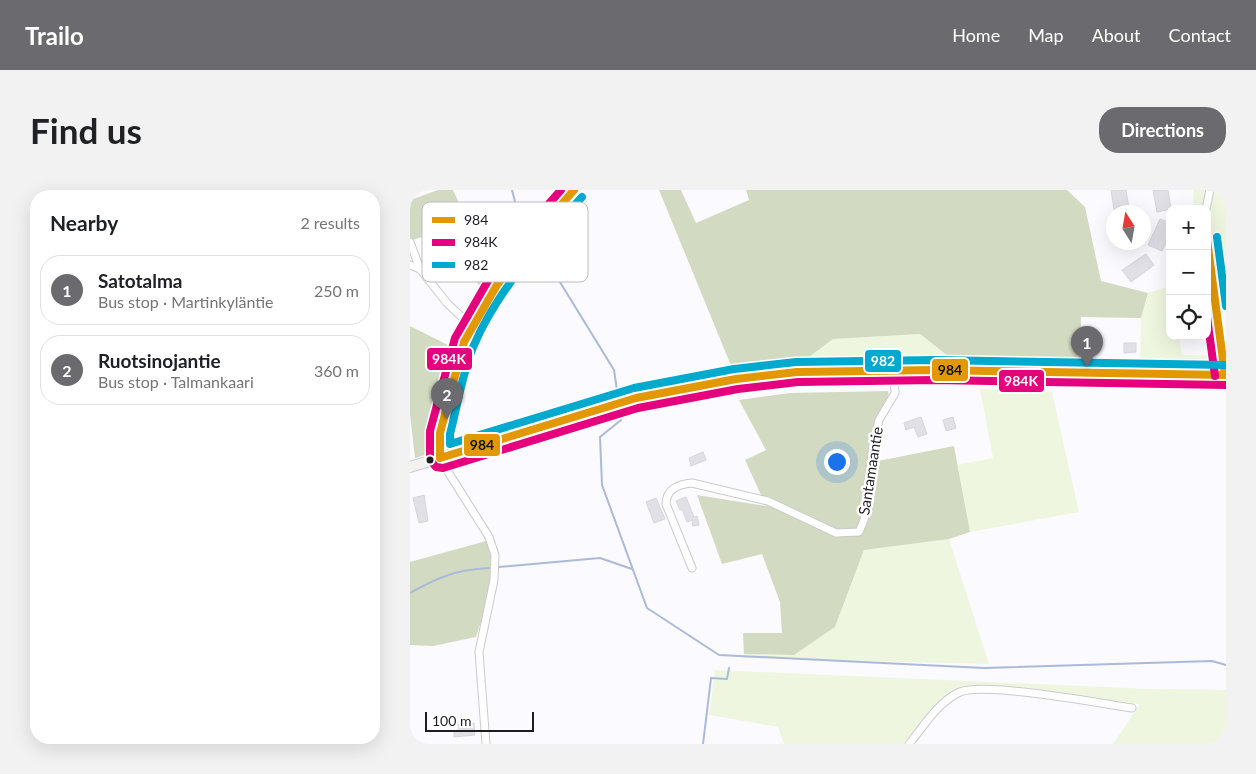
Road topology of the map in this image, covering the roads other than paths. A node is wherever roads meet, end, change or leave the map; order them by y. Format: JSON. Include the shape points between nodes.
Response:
{"nodes":[{"id":1,"x":574,"y":190,"type":"edge"},
{"id":2,"x":1210,"y":190,"type":"edge"},
{"id":3,"x":564,"y":202,"type":"edge"},
{"id":4,"x":1207,"y":205,"type":"edge"},
{"id":5,"x":410,"y":242,"type":"edge"},
{"id":6,"x":1209,"y":250,"type":"edge"},
{"id":7,"x":410,"y":265,"type":"edge"},
{"id":8,"x":420,"y":269,"type":"junction"},
{"id":9,"x":422,"y":271,"type":"edge"},
{"id":10,"x":431,"y":282,"type":"edge"},
{"id":11,"x":499,"y":282,"type":"edge"},
{"id":12,"x":472,"y":327,"type":"junction"},
{"id":13,"x":894,"y":370,"type":"junction"},
{"id":14,"x":1225,"y":375,"type":"edge"},
{"id":15,"x":440,"y":458,"type":"junction"},
{"id":16,"x":410,"y":467,"type":"edge"},
{"id":17,"x":692,"y":568,"type":"dead end"},
{"id":18,"x":1132,"y":708,"type":"dead end"},
{"id":19,"x":486,"y":744,"type":"edge"},
{"id":20,"x":909,"y":744,"type":"edge"}],
"edges":[{"from":1,"to":3,"type":"street"},
{"from":2,"to":4,"type":"street"},
{"from":5,"to":8,"type":"street"},
{"from":6,"to":14,"type":"street"},
{"from":7,"to":8,"type":"street"},
{"from":8,"to":9,"type":"street"},
{"from":10,"to":12,"type":"street"},
{"from":11,"to":12,"type":"street"},
{"from":12,"to":15,"type":"street","via":[[464,342],[449,392],[440,433]]},
{"from":13,"to":14,"type":"street"},
{"from":13,"to":15,"type":"street","via":[[797,372],[688,387],[584,413]]},
{"from":13,"to":17,"type":"street","name":"Santamaantie","via":[[894,393],[879,420],[864,520],[859,532],[836,533],[768,501],[692,483],[683,484],[670,492],[666,504]]},
{"from":15,"to":16,"type":"street"},
{"from":15,"to":19,"type":"street","via":[[489,537],[495,555],[494,580],[479,652]]},
{"from":18,"to":20,"type":"street","via":[[977,689],[960,692],[949,700]]}]}
